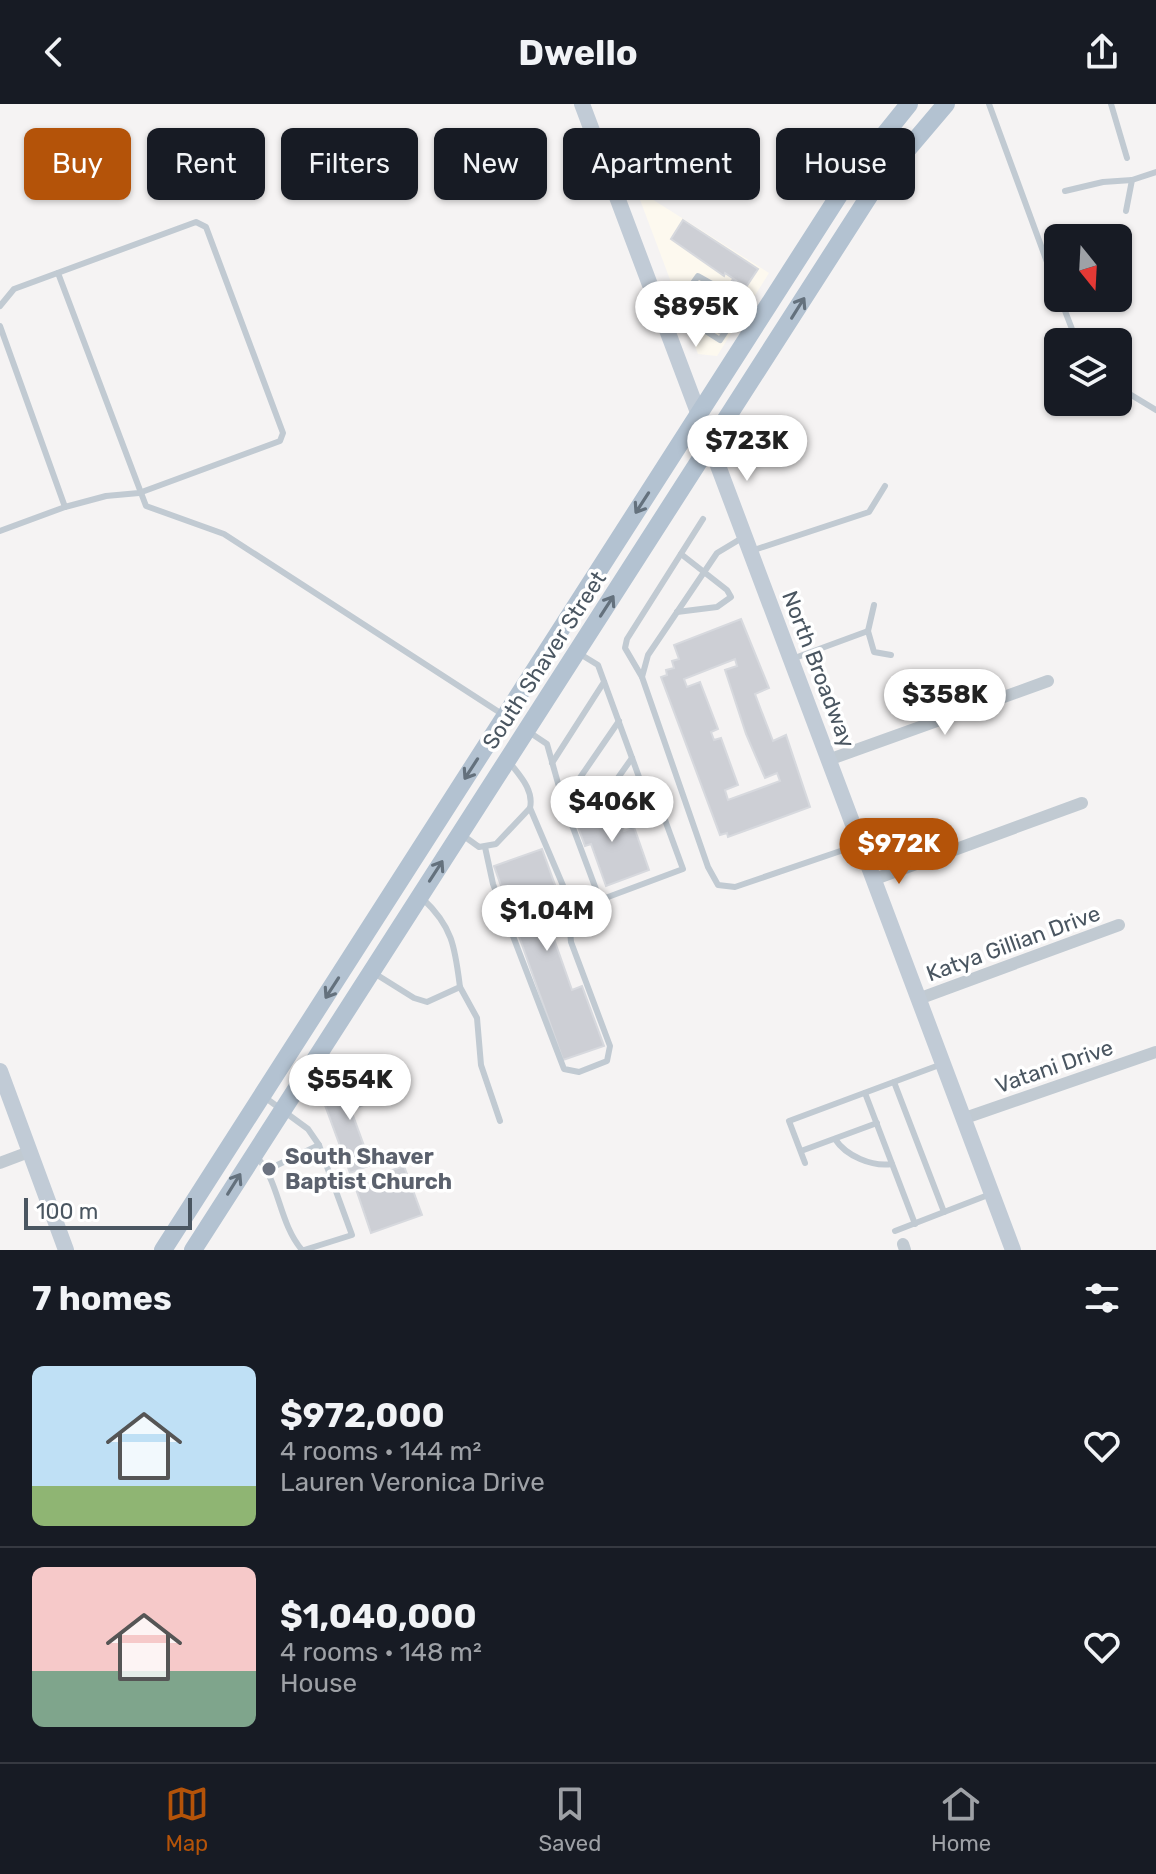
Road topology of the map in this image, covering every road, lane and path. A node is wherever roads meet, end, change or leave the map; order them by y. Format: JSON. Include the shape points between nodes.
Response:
{"nodes":[{"id":1,"x":582,"y":104,"type":"edge"},
{"id":2,"x":909,"y":104,"type":"edge"},
{"id":3,"x":946,"y":104,"type":"edge"},
{"id":4,"x":989,"y":104,"type":"edge"},
{"id":5,"x":1111,"y":104,"type":"edge"},
{"id":6,"x":1127,"y":158,"type":"dead end"},
{"id":7,"x":1156,"y":172,"type":"edge"},
{"id":8,"x":1132,"y":180,"type":"junction"},
{"id":9,"x":1065,"y":191,"type":"dead end"},
{"id":10,"x":1126,"y":211,"type":"dead end"},
{"id":11,"x":813,"y":236,"type":"junction"},
{"id":12,"x":834,"y":251,"type":"junction"},
{"id":13,"x":1044,"y":254,"type":"edge"},
{"id":14,"x":58,"y":273,"type":"junction"},
{"id":15,"x":745,"y":302,"type":"junction"},
{"id":16,"x":679,"y":303,"type":"junction"},
{"id":17,"x":0,"y":306,"type":"edge"},
{"id":18,"x":764,"y":313,"type":"junction"},
{"id":19,"x":665,"y":323,"type":"junction"},
{"id":20,"x":0,"y":326,"type":"edge"},
{"id":21,"x":1132,"y":395,"type":"edge"},
{"id":22,"x":1156,"y":410,"type":"edge"},
{"id":23,"x":700,"y":414,"type":"junction"},
{"id":24,"x":711,"y":444,"type":"junction"},
{"id":25,"x":885,"y":486,"type":"dead end"},
{"id":26,"x":139,"y":493,"type":"junction"},
{"id":27,"x":65,"y":507,"type":"junction"},
{"id":28,"x":703,"y":519,"type":"dead end"},
{"id":29,"x":0,"y":531,"type":"edge"},
{"id":30,"x":748,"y":544,"type":"junction"},
{"id":31,"x":681,"y":554,"type":"junction"},
{"id":32,"x":704,"y":572,"type":"junction"},
{"id":33,"x":874,"y":605,"type":"dead end"},
{"id":34,"x":677,"y":612,"type":"junction"},
{"id":35,"x":868,"y":631,"type":"junction"},
{"id":36,"x":577,"y":652,"type":"junction"},
{"id":37,"x":891,"y":655,"type":"dead end"},
{"id":38,"x":792,"y":659,"type":"junction"},
{"id":39,"x":642,"y":677,"type":"junction"},
{"id":40,"x":1048,"y":681,"type":"dead end"},
{"id":41,"x":604,"y":682,"type":"junction"},
{"id":42,"x":505,"y":716,"type":"junction"},
{"id":43,"x":619,"y":721,"type":"junction"},
{"id":44,"x":527,"y":730,"type":"junction"},
{"id":45,"x":632,"y":758,"type":"junction"},
{"id":46,"x":831,"y":759,"type":"junction"},
{"id":47,"x":507,"y":760,"type":"junction"},
{"id":48,"x":551,"y":764,"type":"junction"},
{"id":49,"x":615,"y":782,"type":"junction"},
{"id":50,"x":563,"y":801,"type":"junction"},
{"id":51,"x":1082,"y":803,"type":"dead end"},
{"id":52,"x":530,"y":808,"type":"junction"},
{"id":53,"x":654,"y":818,"type":"junction"},
{"id":54,"x":439,"y":819,"type":"junction"},
{"id":55,"x":460,"y":833,"type":"junction"},
{"id":56,"x":862,"y":843,"type":"junction"},
{"id":57,"x":485,"y":847,"type":"junction"},
{"id":58,"x":875,"y":879,"type":"junction"},
{"id":59,"x":419,"y":896,"type":"junction"},
{"id":60,"x":1119,"y":925,"type":"dead end"},
{"id":61,"x":352,"y":957,"type":"junction"},
{"id":62,"x":371,"y":971,"type":"junction"},
{"id":63,"x":460,"y":987,"type":"junction"},
{"id":64,"x":921,"y":998,"type":"junction"},
{"id":65,"x":1156,"y":1052,"type":"edge"},
{"id":66,"x":945,"y":1063,"type":"junction"},
{"id":67,"x":0,"y":1071,"type":"edge"},
{"id":68,"x":894,"y":1082,"type":"junction"},
{"id":69,"x":865,"y":1093,"type":"junction"},
{"id":70,"x":263,"y":1096,"type":"junction"},
{"id":71,"x":283,"y":1108,"type":"junction"},
{"id":72,"x":965,"y":1118,"type":"junction"},
{"id":73,"x":500,"y":1121,"type":"dead end"},
{"id":74,"x":877,"y":1123,"type":"junction"},
{"id":75,"x":835,"y":1139,"type":"junction"},
{"id":76,"x":319,"y":1145,"type":"junction"},
{"id":77,"x":801,"y":1151,"type":"junction"},
{"id":78,"x":29,"y":1152,"type":"junction"},
{"id":79,"x":253,"y":1154,"type":"junction"},
{"id":80,"x":0,"y":1163,"type":"edge"},
{"id":81,"x":805,"y":1163,"type":"dead end"},
{"id":82,"x":892,"y":1164,"type":"junction"},
{"id":83,"x":269,"y":1169,"type":"junction"},
{"id":84,"x":993,"y":1193,"type":"junction"},
{"id":85,"x":944,"y":1212,"type":"junction"},
{"id":86,"x":915,"y":1224,"type":"junction"},
{"id":87,"x":895,"y":1231,"type":"dead end"},
{"id":88,"x":66,"y":1250,"type":"edge"},
{"id":89,"x":163,"y":1250,"type":"edge"},
{"id":90,"x":193,"y":1250,"type":"edge"},
{"id":91,"x":303,"y":1250,"type":"edge"},
{"id":92,"x":1013,"y":1250,"type":"edge"}],
"edges":[{"from":1,"to":19,"type":"street","name":"North Broadway"},
{"from":2,"to":11,"type":"main road","name":"South Shaver Street","via":[[852,175]]},
{"from":3,"to":12,"type":"main road","name":"South Shaver Street","via":[[873,190]]},
{"from":4,"to":13,"type":"lane"},
{"from":5,"to":6,"type":"lane"},
{"from":7,"to":8,"type":"lane"},
{"from":8,"to":9,"type":"lane"},
{"from":8,"to":10,"type":"lane"},
{"from":11,"to":12,"type":"main road"},
{"from":11,"to":18,"type":"main road","name":"South Shaver Street"},
{"from":24,"to":12,"type":"main road","name":"South Shaver Street","one_way":true},
{"from":14,"to":17,"type":"lane","via":[[14,289]]},
{"from":14,"to":26,"type":"lane"},
{"from":14,"to":26,"type":"lane","via":[[196,222],[206,227],[283,433],[280,441]]},
{"from":15,"to":16,"type":"lane","via":[[698,276]]},
{"from":15,"to":16,"type":"lane","via":[[720,340],[690,321]]},
{"from":15,"to":18,"type":"lane"},
{"from":16,"to":19,"type":"lane"},
{"from":18,"to":23,"type":"main road","name":"South Shaver Street"},
{"from":19,"to":23,"type":"street","name":"North Broadway"},
{"from":20,"to":27,"type":"lane"},
{"from":21,"to":22,"type":"lane"},
{"from":23,"to":24,"type":"street","name":"North Broadway"},
{"from":23,"to":42,"type":"main road","name":"South Shaver Street","one_way":true},
{"from":24,"to":30,"type":"street","name":"North Broadway"},
{"from":36,"to":24,"type":"main road","name":"South Shaver Street","one_way":true},
{"from":25,"to":30,"type":"lane","via":[[869,512]]},
{"from":26,"to":27,"type":"lane"},
{"from":26,"to":42,"type":"lane","via":[[146,506],[224,534]]},
{"from":27,"to":29,"type":"lane"},
{"from":28,"to":31,"type":"lane"},
{"from":30,"to":32,"type":"lane","via":[[717,553]]},
{"from":30,"to":38,"type":"street","name":"North Broadway"},
{"from":31,"to":32,"type":"lane"},
{"from":31,"to":39,"type":"lane","via":[[627,639],[625,648]]},
{"from":32,"to":34,"type":"lane"},
{"from":32,"to":34,"type":"lane","via":[[727,590],[730,600]]},
{"from":33,"to":35,"type":"lane"},
{"from":34,"to":39,"type":"lane","via":[[648,655]]},
{"from":35,"to":37,"type":"lane","via":[[874,652]]},
{"from":35,"to":38,"type":"lane"},
{"from":36,"to":41,"type":"lane","via":[[598,665]]},
{"from":36,"to":44,"type":"main road","name":"South Shaver Street"},
{"from":38,"to":46,"type":"street","name":"North Broadway"},
{"from":39,"to":56,"type":"lane","via":[[718,885],[735,887]]},
{"from":40,"to":46,"type":"street"},
{"from":41,"to":43,"type":"lane"},
{"from":41,"to":48,"type":"lane"},
{"from":42,"to":44,"type":"main road"},
{"from":42,"to":54,"type":"main road","name":"South Shaver Street","one_way":true},
{"from":43,"to":45,"type":"lane"},
{"from":43,"to":50,"type":"lane"},
{"from":44,"to":47,"type":"main road","name":"South Shaver Street"},
{"from":44,"to":48,"type":"lane","via":[[547,744]]},
{"from":45,"to":49,"type":"lane"},
{"from":45,"to":53,"type":"lane"},
{"from":46,"to":56,"type":"street","name":"North Broadway"},
{"from":47,"to":52,"type":"lane","via":[[528,787]]},
{"from":47,"to":55,"type":"main road","name":"South Shaver Street"},
{"from":48,"to":50,"type":"lane"},
{"from":49,"to":50,"type":"lane"},
{"from":49,"to":53,"type":"lane","via":[[631,826]]},
{"from":50,"to":53,"type":"lane","via":[[600,900],[683,869],[665,820]]},
{"from":51,"to":58,"type":"street"},
{"from":52,"to":57,"type":"lane","via":[[496,844]]},
{"from":52,"to":57,"type":"lane","via":[[567,895],[571,942],[610,1046],[607,1061],[579,1072],[564,1069],[493,884]]},
{"from":54,"to":55,"type":"main road"},
{"from":54,"to":61,"type":"main road","name":"South Shaver Street"},
{"from":55,"to":57,"type":"lane"},
{"from":59,"to":55,"type":"main road","name":"South Shaver Street","one_way":true},
{"from":56,"to":58,"type":"street","name":"North Broadway"},
{"from":58,"to":64,"type":"street","name":"North Broadway"},
{"from":59,"to":62,"type":"main road","name":"South Shaver Street"},
{"from":59,"to":63,"type":"lane","via":[[452,937]]},
{"from":60,"to":64,"type":"street","name":"Katya Gillian Drive"},
{"from":61,"to":62,"type":"main road"},
{"from":61,"to":70,"type":"main road","name":"South Shaver Street","one_way":true},
{"from":62,"to":63,"type":"lane","via":[[427,1002]]},
{"from":62,"to":71,"type":"main road","name":"South Shaver Street"},
{"from":63,"to":73,"type":"lane","via":[[477,1018],[481,1065]]},
{"from":64,"to":66,"type":"street","name":"North Broadway"},
{"from":65,"to":72,"type":"street","name":"Vatani Drive"},
{"from":66,"to":68,"type":"lane"},
{"from":66,"to":72,"type":"street","name":"North Broadway"},
{"from":67,"to":78,"type":"street"},
{"from":68,"to":69,"type":"lane"},
{"from":68,"to":85,"type":"lane"},
{"from":69,"to":74,"type":"lane"},
{"from":69,"to":77,"type":"lane","via":[[789,1121]]},
{"from":70,"to":71,"type":"lane"},
{"from":70,"to":89,"type":"main road","name":"South Shaver Street"},
{"from":71,"to":76,"type":"lane"},
{"from":71,"to":79,"type":"main road","name":"South Shaver Street"},
{"from":72,"to":84,"type":"street","name":"North Broadway"},
{"from":74,"to":75,"type":"lane"},
{"from":74,"to":82,"type":"lane"},
{"from":75,"to":77,"type":"lane"},
{"from":75,"to":82,"type":"lane","via":[[848,1153],[878,1165]]},
{"from":76,"to":83,"type":"lane"},
{"from":76,"to":91,"type":"lane","via":[[352,1235]]},
{"from":77,"to":81,"type":"lane"},
{"from":78,"to":80,"type":"street"},
{"from":78,"to":88,"type":"street"},
{"from":79,"to":83,"type":"lane"},
{"from":90,"to":79,"type":"main road","name":"South Shaver Street","one_way":true},
{"from":82,"to":86,"type":"lane"},
{"from":83,"to":91,"type":"lane","via":[[289,1235]]},
{"from":84,"to":85,"type":"lane"},
{"from":84,"to":92,"type":"street","name":"North Broadway"},
{"from":85,"to":86,"type":"lane"},
{"from":86,"to":87,"type":"lane"}]}
